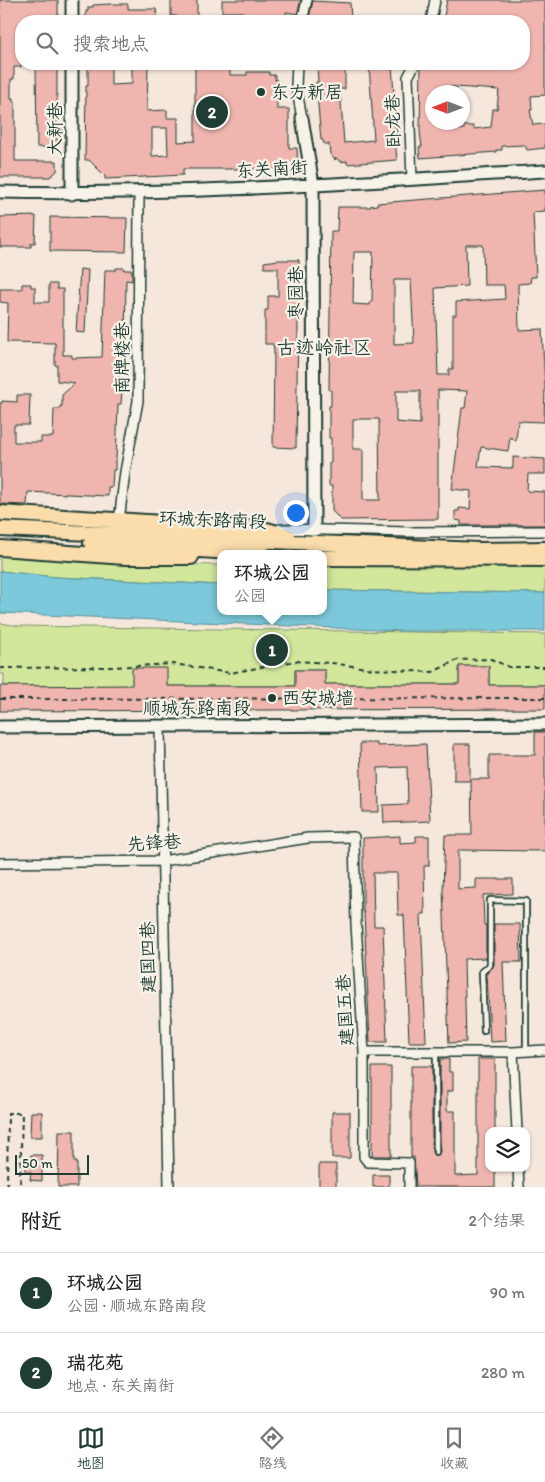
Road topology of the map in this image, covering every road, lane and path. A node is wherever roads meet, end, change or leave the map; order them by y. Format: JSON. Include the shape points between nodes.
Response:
{"nodes":[{"id":1,"x":72,"y":0,"type":"edge"},
{"id":2,"x":306,"y":0,"type":"edge"},
{"id":3,"x":434,"y":0,"type":"edge"},
{"id":4,"x":72,"y":15,"type":"edge"},
{"id":5,"x":303,"y":15,"type":"edge"},
{"id":6,"x":432,"y":15,"type":"edge"},
{"id":7,"x":72,"y":70,"type":"edge"},
{"id":8,"x":297,"y":70,"type":"edge"},
{"id":9,"x":412,"y":70,"type":"edge"},
{"id":10,"x":302,"y":118,"type":"joint"},
{"id":11,"x":545,"y":171,"type":"edge"},
{"id":12,"x":412,"y":179,"type":"junction"},
{"id":13,"x":314,"y":185,"type":"junction"},
{"id":14,"x":0,"y":192,"type":"edge"},
{"id":15,"x":139,"y":193,"type":"junction"},
{"id":16,"x":72,"y":194,"type":"junction"},
{"id":17,"x":0,"y":513,"type":"edge"},
{"id":18,"x":119,"y":521,"type":"junction"},
{"id":19,"x":0,"y":529,"type":"edge"},
{"id":20,"x":545,"y":531,"type":"edge"},
{"id":21,"x":314,"y":536,"type":"junction"},
{"id":22,"x":0,"y":538,"type":"edge"},
{"id":23,"x":0,"y":548,"type":"edge"},
{"id":24,"x":545,"y":549,"type":"edge"},
{"id":25,"x":217,"y":551,"type":"edge"},
{"id":26,"x":217,"y":557,"type":"edge"},
{"id":27,"x":327,"y":558,"type":"edge"},
{"id":28,"x":545,"y":559,"type":"edge"},
{"id":29,"x":545,"y":667,"type":"edge"},
{"id":30,"x":0,"y":668,"type":"edge"},
{"id":31,"x":545,"y":698,"type":"edge"},
{"id":32,"x":0,"y":699,"type":"edge"},
{"id":33,"x":545,"y":724,"type":"edge"},
{"id":34,"x":160,"y":726,"type":"junction"},
{"id":35,"x":0,"y":727,"type":"edge"},
{"id":36,"x":308,"y":838,"type":"joint"},
{"id":37,"x":162,"y":861,"type":"junction"},
{"id":38,"x":0,"y":863,"type":"edge"},
{"id":39,"x":484,"y":1031,"type":"dead end"},
{"id":40,"x":545,"y":1050,"type":"edge"},
{"id":41,"x":526,"y":1051,"type":"junction"},
{"id":42,"x":364,"y":1052,"type":"junction"},
{"id":43,"x":436,"y":1052,"type":"junction"},
{"id":44,"x":513,"y":1052,"type":"junction"},
{"id":45,"x":517,"y":1127,"type":"edge"},
{"id":46,"x":436,"y":1152,"type":"dead end"},
{"id":47,"x":518,"y":1172,"type":"edge"},
{"id":48,"x":7,"y":1187,"type":"edge"},
{"id":49,"x":20,"y":1187,"type":"edge"},
{"id":50,"x":169,"y":1187,"type":"edge"},
{"id":51,"x":409,"y":1187,"type":"edge"},
{"id":52,"x":519,"y":1187,"type":"edge"}],
"edges":[{"from":1,"to":4,"type":"street"},
{"from":2,"to":5,"type":"street"},
{"from":3,"to":6,"type":"street"},
{"from":7,"to":16,"type":"street","name":"大新巷"},
{"from":8,"to":10,"type":"street"},
{"from":9,"to":12,"type":"street","name":"卧龙巷","via":[[408,77]]},
{"from":10,"to":13,"type":"street","name":"枣园巷"},
{"from":11,"to":12,"type":"street","name":"东关南街"},
{"from":12,"to":13,"type":"street","name":"东关南街"},
{"from":13,"to":15,"type":"street","name":"东关南街"},
{"from":13,"to":21,"type":"street","name":"枣园巷"},
{"from":14,"to":16,"type":"street","name":"东关南街"},
{"from":15,"to":16,"type":"street","name":"东关南街"},
{"from":15,"to":18,"type":"street","name":"南牌楼巷","via":[[138,401],[124,472]]},
{"from":17,"to":18,"type":"main road"},
{"from":18,"to":21,"type":"main road","via":[[263,529]]},
{"from":19,"to":21,"type":"main road","name":"环城东路南段"},
{"from":20,"to":21,"type":"street"},
{"from":21,"to":24,"type":"main road","name":"环城东路南段","via":[[478,550]]},
{"from":22,"to":25,"type":"main road","name":"环城东路南段"},
{"from":23,"to":26,"type":"main road","via":[[126,556]]},
{"from":27,"to":28,"type":"main road"},
{"from":29,"to":30,"type":"path","via":[[509,667],[491,659],[457,660],[433,672],[296,661],[230,673],[174,664]]},
{"from":31,"to":32,"type":"path"},
{"from":33,"to":34,"type":"street","name":"顺城东路南段"},
{"from":34,"to":35,"type":"street","name":"顺城东路南段"},
{"from":34,"to":37,"type":"street","name":"建国四巷"},
{"from":36,"to":37,"type":"street","name":"先锋巷"},
{"from":36,"to":42,"type":"street","name":"建国五巷","via":[[354,837]]},
{"from":37,"to":38,"type":"street","name":"先锋巷"},
{"from":37,"to":50,"type":"street","name":"建国四巷"},
{"from":39,"to":41,"type":"lane","via":[[482,972],[490,965],[490,900],[526,901]]},
{"from":40,"to":41,"type":"street"},
{"from":41,"to":44,"type":"street"},
{"from":42,"to":43,"type":"street"},
{"from":42,"to":51,"type":"street","name":"建国五巷","via":[[364,1157],[368,1162],[409,1163]]},
{"from":43,"to":44,"type":"street"},
{"from":43,"to":46,"type":"lane"},
{"from":44,"to":45,"type":"street"},
{"from":47,"to":52,"type":"street"},
{"from":48,"to":49,"type":"path","via":[[8,1113],[22,1113]]}]}
